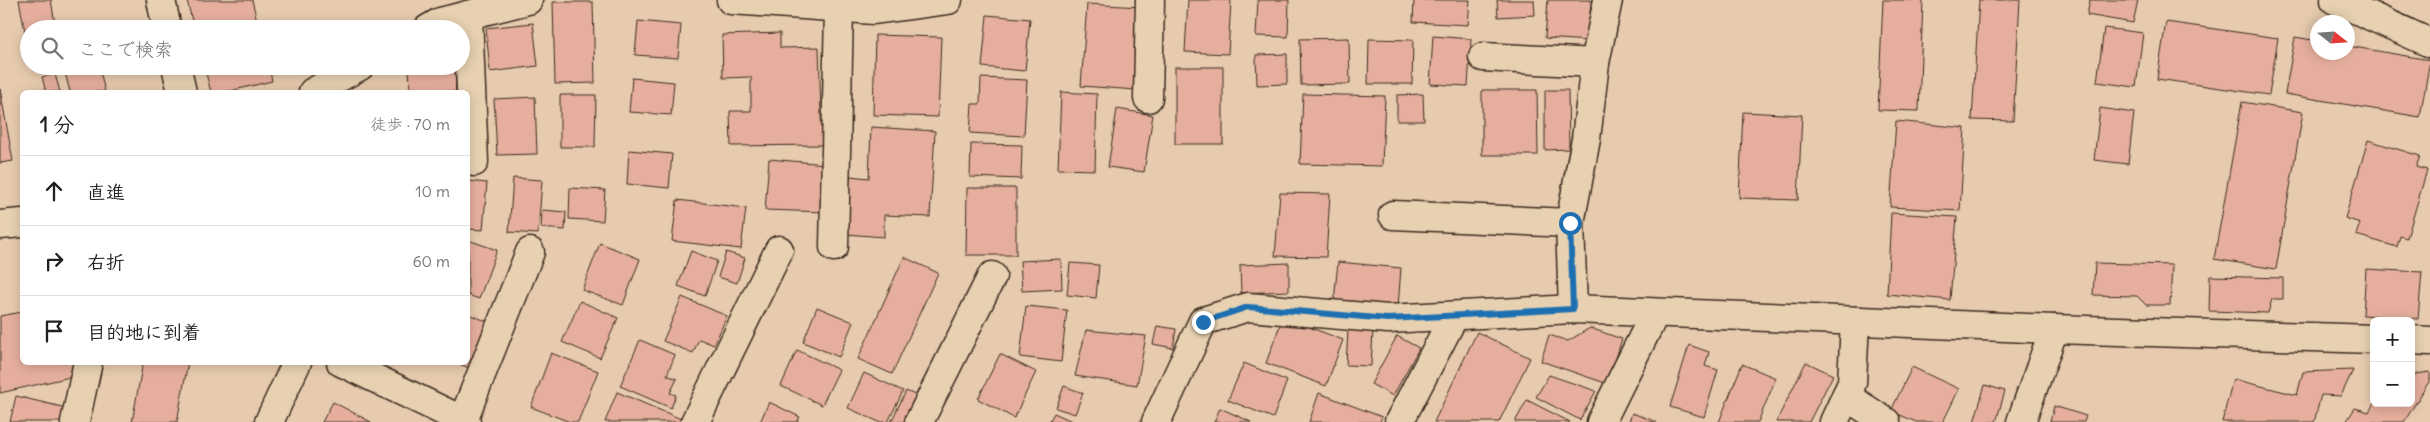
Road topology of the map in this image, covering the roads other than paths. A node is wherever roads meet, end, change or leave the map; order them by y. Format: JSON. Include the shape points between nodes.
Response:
{"nodes":[{"id":1,"x":160,"y":0,"type":"edge"},
{"id":2,"x":528,"y":0,"type":"edge"},
{"id":3,"x":732,"y":0,"type":"edge"},
{"id":4,"x":948,"y":0,"type":"edge"},
{"id":5,"x":1150,"y":0,"type":"edge"},
{"id":6,"x":1608,"y":0,"type":"edge"},
{"id":7,"x":2335,"y":0,"type":"edge"},
{"id":8,"x":839,"y":8,"type":"junction"},
{"id":9,"x":468,"y":15,"type":"junction"},
{"id":10,"x":165,"y":20,"type":"edge"},
{"id":11,"x":448,"y":20,"type":"edge"},
{"id":12,"x":468,"y":20,"type":"edge"},
{"id":13,"x":2430,"y":43,"type":"edge"},
{"id":14,"x":1483,"y":57,"type":"dead end"},
{"id":15,"x":1595,"y":63,"type":"junction"},
{"id":16,"x":470,"y":64,"type":"edge"},
{"id":17,"x":178,"y":75,"type":"edge"},
{"id":18,"x":356,"y":77,"type":"edge"},
{"id":19,"x":182,"y":90,"type":"edge"},
{"id":20,"x":319,"y":90,"type":"edge"},
{"id":21,"x":1148,"y":98,"type":"dead end"},
{"id":22,"x":474,"y":162,"type":"dead end"},
{"id":23,"x":1393,"y":215,"type":"dead end"},
{"id":24,"x":20,"y":222,"type":"edge"},
{"id":25,"x":1570,"y":223,"type":"junction"},
{"id":26,"x":0,"y":226,"type":"edge"},
{"id":27,"x":834,"y":247,"type":"dead end"},
{"id":28,"x":779,"y":250,"type":"dead end"},
{"id":29,"x":530,"y":252,"type":"dead end"},
{"id":30,"x":992,"y":276,"type":"dead end"},
{"id":31,"x":1573,"y":309,"type":"junction"},
{"id":32,"x":1655,"y":313,"type":"junction"},
{"id":33,"x":1454,"y":316,"type":"junction"},
{"id":34,"x":1855,"y":321,"type":"junction"},
{"id":35,"x":2054,"y":329,"type":"junction"},
{"id":36,"x":2370,"y":339,"type":"edge"},
{"id":37,"x":2415,"y":340,"type":"edge"},
{"id":38,"x":2430,"y":341,"type":"edge"},
{"id":39,"x":87,"y":365,"type":"edge"},
{"id":40,"x":296,"y":365,"type":"edge"},
{"id":41,"x":353,"y":365,"type":"edge"},
{"id":42,"x":377,"y":371,"type":"edge"},
{"id":43,"x":1846,"y":396,"type":"junction"},
{"id":44,"x":464,"y":421,"type":"edge"},
{"id":45,"x":76,"y":422,"type":"edge"},
{"id":46,"x":269,"y":422,"type":"edge"},
{"id":47,"x":694,"y":422,"type":"edge"},
{"id":48,"x":919,"y":422,"type":"edge"},
{"id":49,"x":1156,"y":422,"type":"edge"},
{"id":50,"x":1398,"y":422,"type":"edge"},
{"id":51,"x":1601,"y":422,"type":"edge"},
{"id":52,"x":1834,"y":422,"type":"edge"},
{"id":53,"x":1886,"y":422,"type":"edge"},
{"id":54,"x":2021,"y":422,"type":"edge"}],
"edges":[{"from":1,"to":10,"type":"street"},
{"from":2,"to":9,"type":"street"},
{"from":3,"to":8,"type":"street"},
{"from":4,"to":8,"type":"street","via":[[874,10]]},
{"from":5,"to":21,"type":"street"},
{"from":6,"to":15,"type":"street"},
{"from":7,"to":13,"type":"street"},
{"from":8,"to":27,"type":"street"},
{"from":9,"to":11,"type":"street"},
{"from":9,"to":12,"type":"street"},
{"from":14,"to":15,"type":"street"},
{"from":15,"to":25,"type":"street","via":[[1586,139]]},
{"from":16,"to":22,"type":"street"},
{"from":17,"to":19,"type":"street"},
{"from":18,"to":20,"type":"street"},
{"from":23,"to":25,"type":"street"},
{"from":24,"to":26,"type":"street"},
{"from":25,"to":31,"type":"street"},
{"from":28,"to":47,"type":"street"},
{"from":29,"to":44,"type":"street"},
{"from":30,"to":48,"type":"street"},
{"from":31,"to":32,"type":"street"},
{"from":31,"to":33,"type":"street"},
{"from":32,"to":34,"type":"street"},
{"from":32,"to":51,"type":"street"},
{"from":33,"to":49,"type":"street","via":[[1388,319],[1248,307],[1203,322]]},
{"from":33,"to":50,"type":"street"},
{"from":34,"to":35,"type":"street"},
{"from":34,"to":43,"type":"street","via":[[1852,383]]},
{"from":35,"to":36,"type":"street"},
{"from":35,"to":54,"type":"street"},
{"from":37,"to":38,"type":"street"},
{"from":39,"to":45,"type":"street"},
{"from":40,"to":46,"type":"street"},
{"from":41,"to":42,"type":"street"},
{"from":42,"to":44,"type":"street"},
{"from":43,"to":52,"type":"street"},
{"from":43,"to":53,"type":"street"}]}
